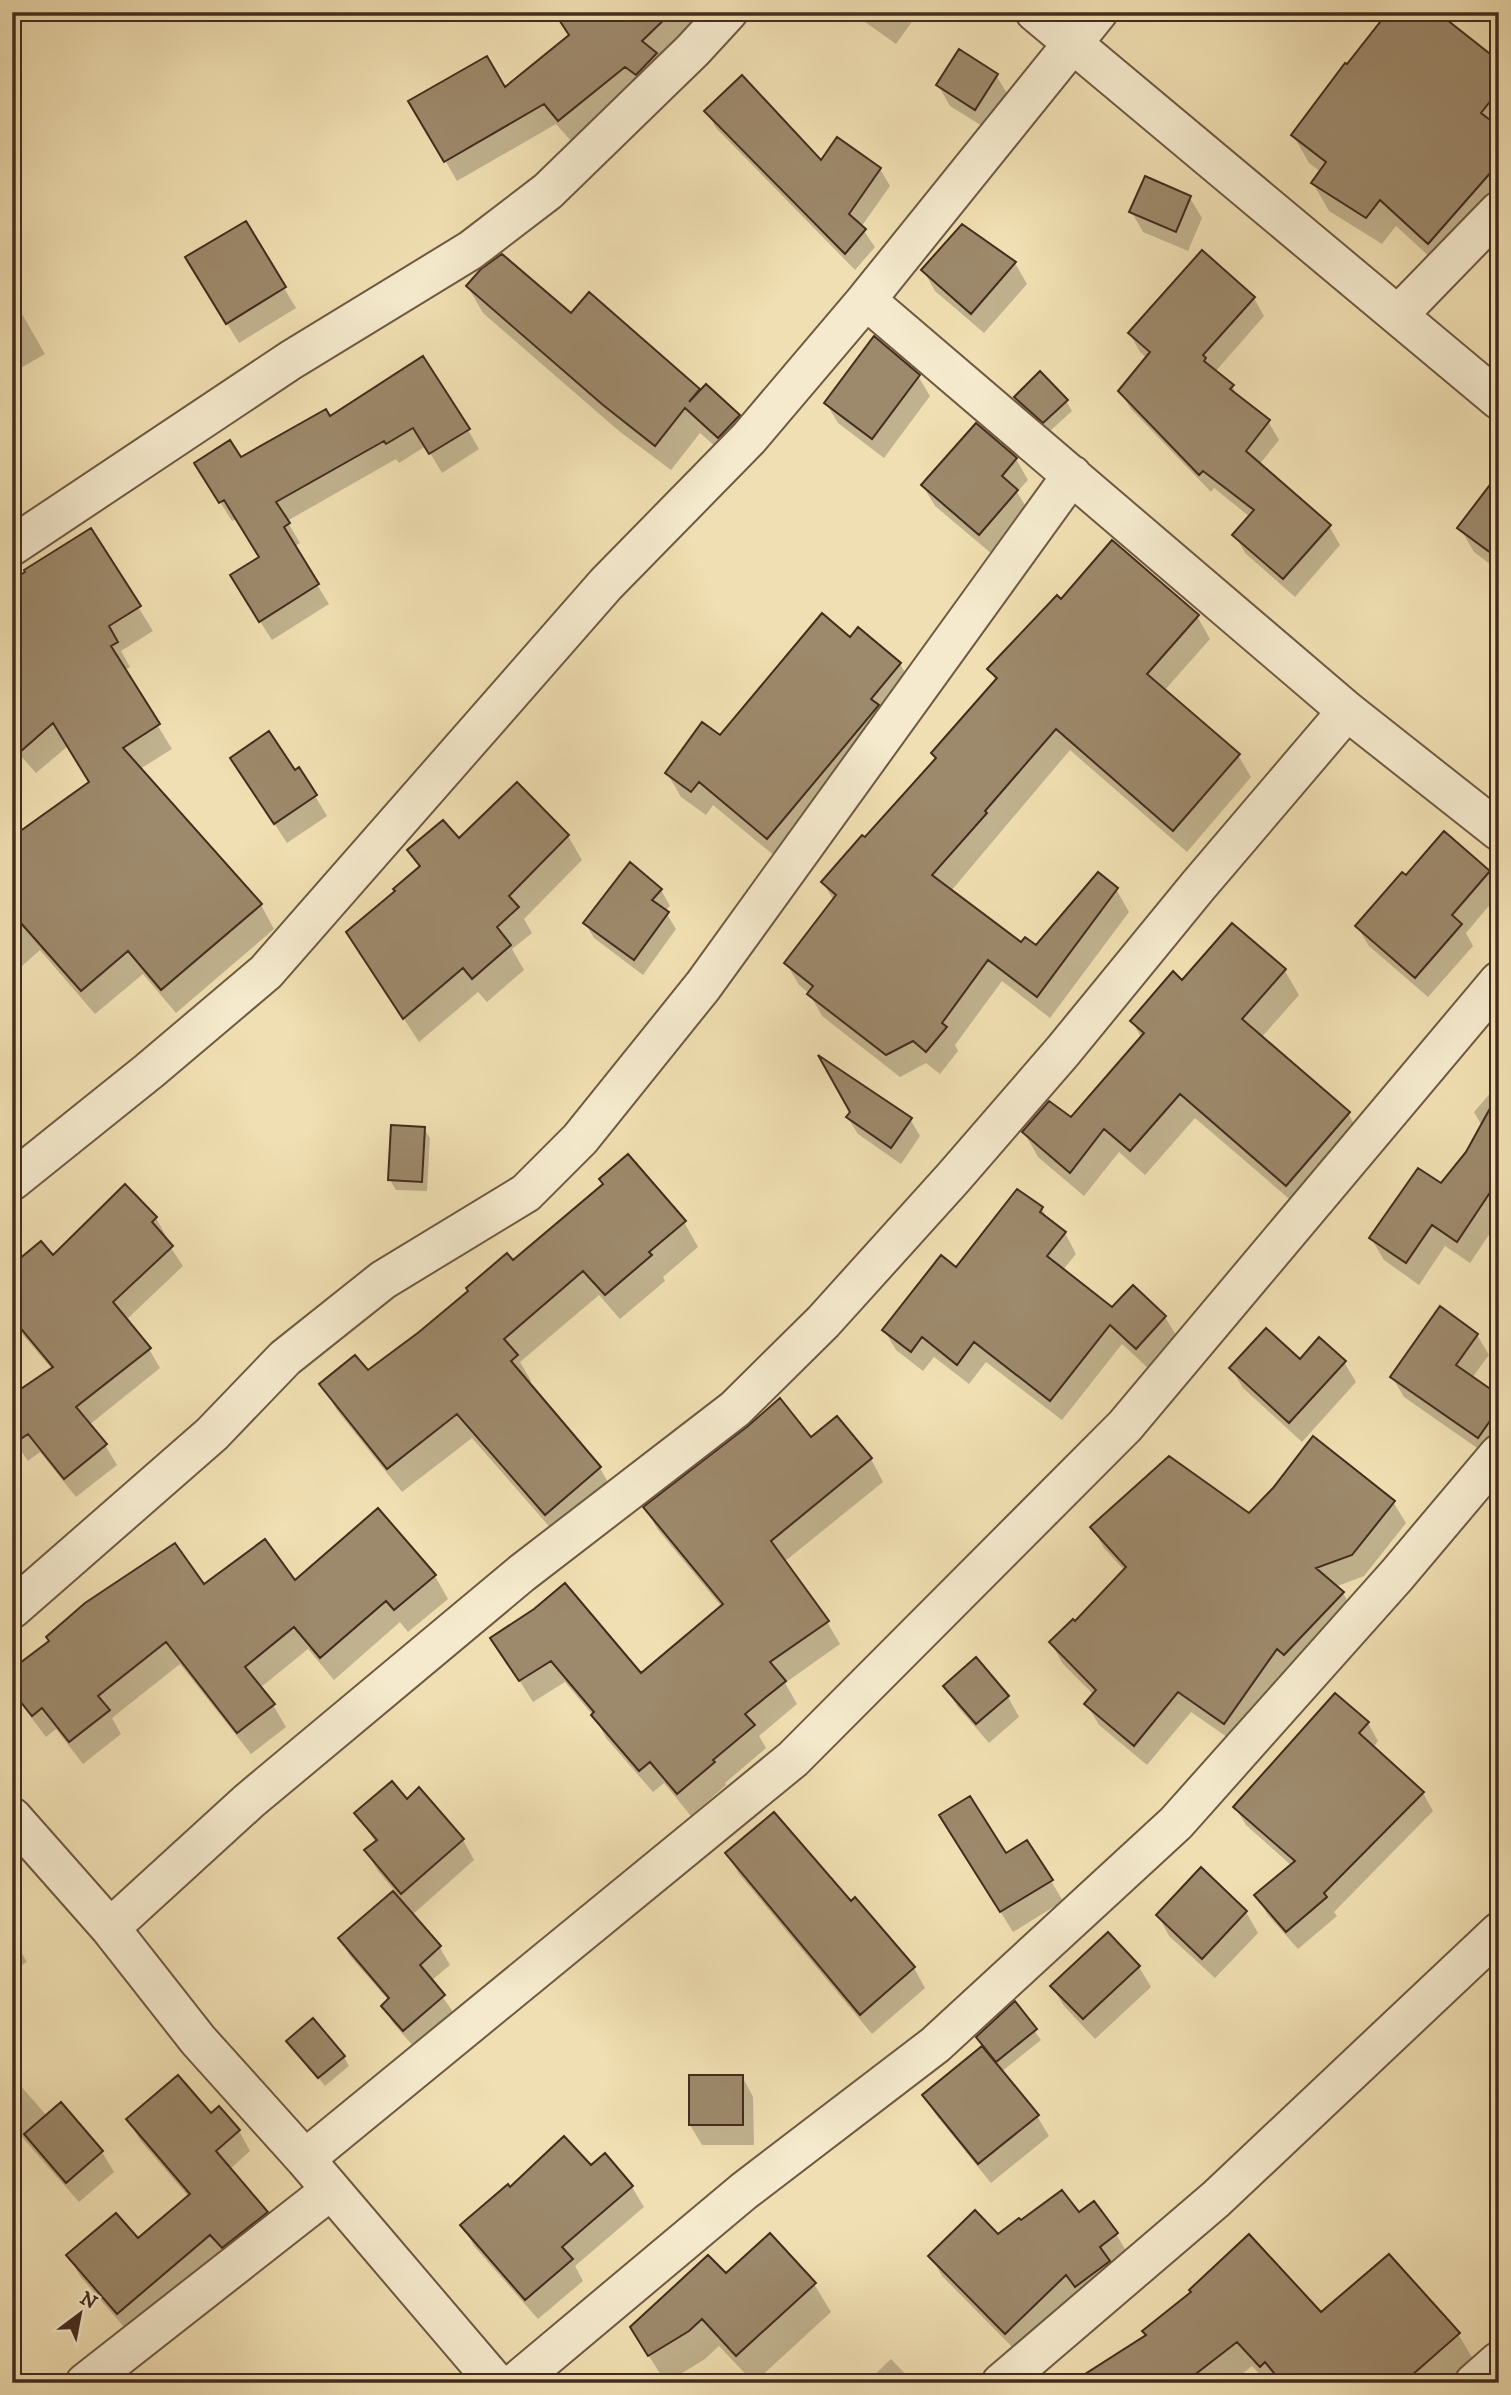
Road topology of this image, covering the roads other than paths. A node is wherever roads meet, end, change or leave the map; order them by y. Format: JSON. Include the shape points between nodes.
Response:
{"nodes":[{"id":1,"x":728,"y":12,"type":"edge"},
{"id":2,"x":1035,"y":12,"type":"edge"},
{"id":3,"x":1098,"y":12,"type":"edge"},
{"id":4,"x":1072,"y":43,"type":"junction"},
{"id":5,"x":1499,"y":212,"type":"edge"},
{"id":6,"x":866,"y":300,"type":"junction"},
{"id":7,"x":1398,"y":315,"type":"junction"},
{"id":8,"x":1499,"y":400,"type":"edge"},
{"id":9,"x":1072,"y":475,"type":"junction"},
{"id":10,"x":12,"y":546,"type":"edge"},
{"id":11,"x":1347,"y":711,"type":"junction"},
{"id":12,"x":1499,"y":831,"type":"edge"},
{"id":13,"x":1499,"y":982,"type":"edge"},
{"id":14,"x":12,"y":1181,"type":"edge"},
{"id":15,"x":1499,"y":1454,"type":"edge"},
{"id":16,"x":12,"y":1609,"type":"edge"},
{"id":17,"x":12,"y":1817,"type":"edge"},
{"id":18,"x":110,"y":1928,"type":"junction"},
{"id":19,"x":1499,"y":1932,"type":"edge"},
{"id":20,"x":305,"y":2159,"type":"junction"},
{"id":21,"x":331,"y":2190,"type":"junction"},
{"id":22,"x":1499,"y":2361,"type":"edge"},
{"id":23,"x":85,"y":2383,"type":"edge"},
{"id":24,"x":496,"y":2383,"type":"edge"},
{"id":25,"x":515,"y":2383,"type":"edge"},
{"id":26,"x":1001,"y":2383,"type":"edge"},
{"id":27,"x":1474,"y":2383,"type":"edge"}],
"edges":[{"from":1,"to":10,"type":"street","via":[[548,191],[471,250],[291,360]]},
{"from":2,"to":4,"type":"street"},
{"from":3,"to":4,"type":"street"},
{"from":4,"to":6,"type":"street"},
{"from":4,"to":7,"type":"street"},
{"from":5,"to":7,"type":"street"},
{"from":6,"to":9,"type":"street"},
{"from":6,"to":14,"type":"street","via":[[748,438],[597,594],[265,972]]},
{"from":7,"to":8,"type":"street"},
{"from":9,"to":11,"type":"street"},
{"from":9,"to":16,"type":"street","via":[[702,986],[580,1139],[526,1193],[383,1280],[285,1358],[212,1434]]},
{"from":11,"to":12,"type":"street"},
{"from":11,"to":18,"type":"street","via":[[961,1168],[823,1322],[735,1409],[522,1573],[249,1801]]},
{"from":13,"to":20,"type":"street","via":[[1125,1426],[793,1759]]},
{"from":15,"to":25,"type":"street","via":[[1176,1823],[934,2045],[744,2191]]},
{"from":17,"to":18,"type":"street"},
{"from":18,"to":20,"type":"street","via":[[198,2040]]},
{"from":19,"to":26,"type":"street","via":[[1216,2199]]},
{"from":20,"to":21,"type":"street"},
{"from":21,"to":23,"type":"street"},
{"from":21,"to":24,"type":"street"},
{"from":22,"to":27,"type":"street"}]}
